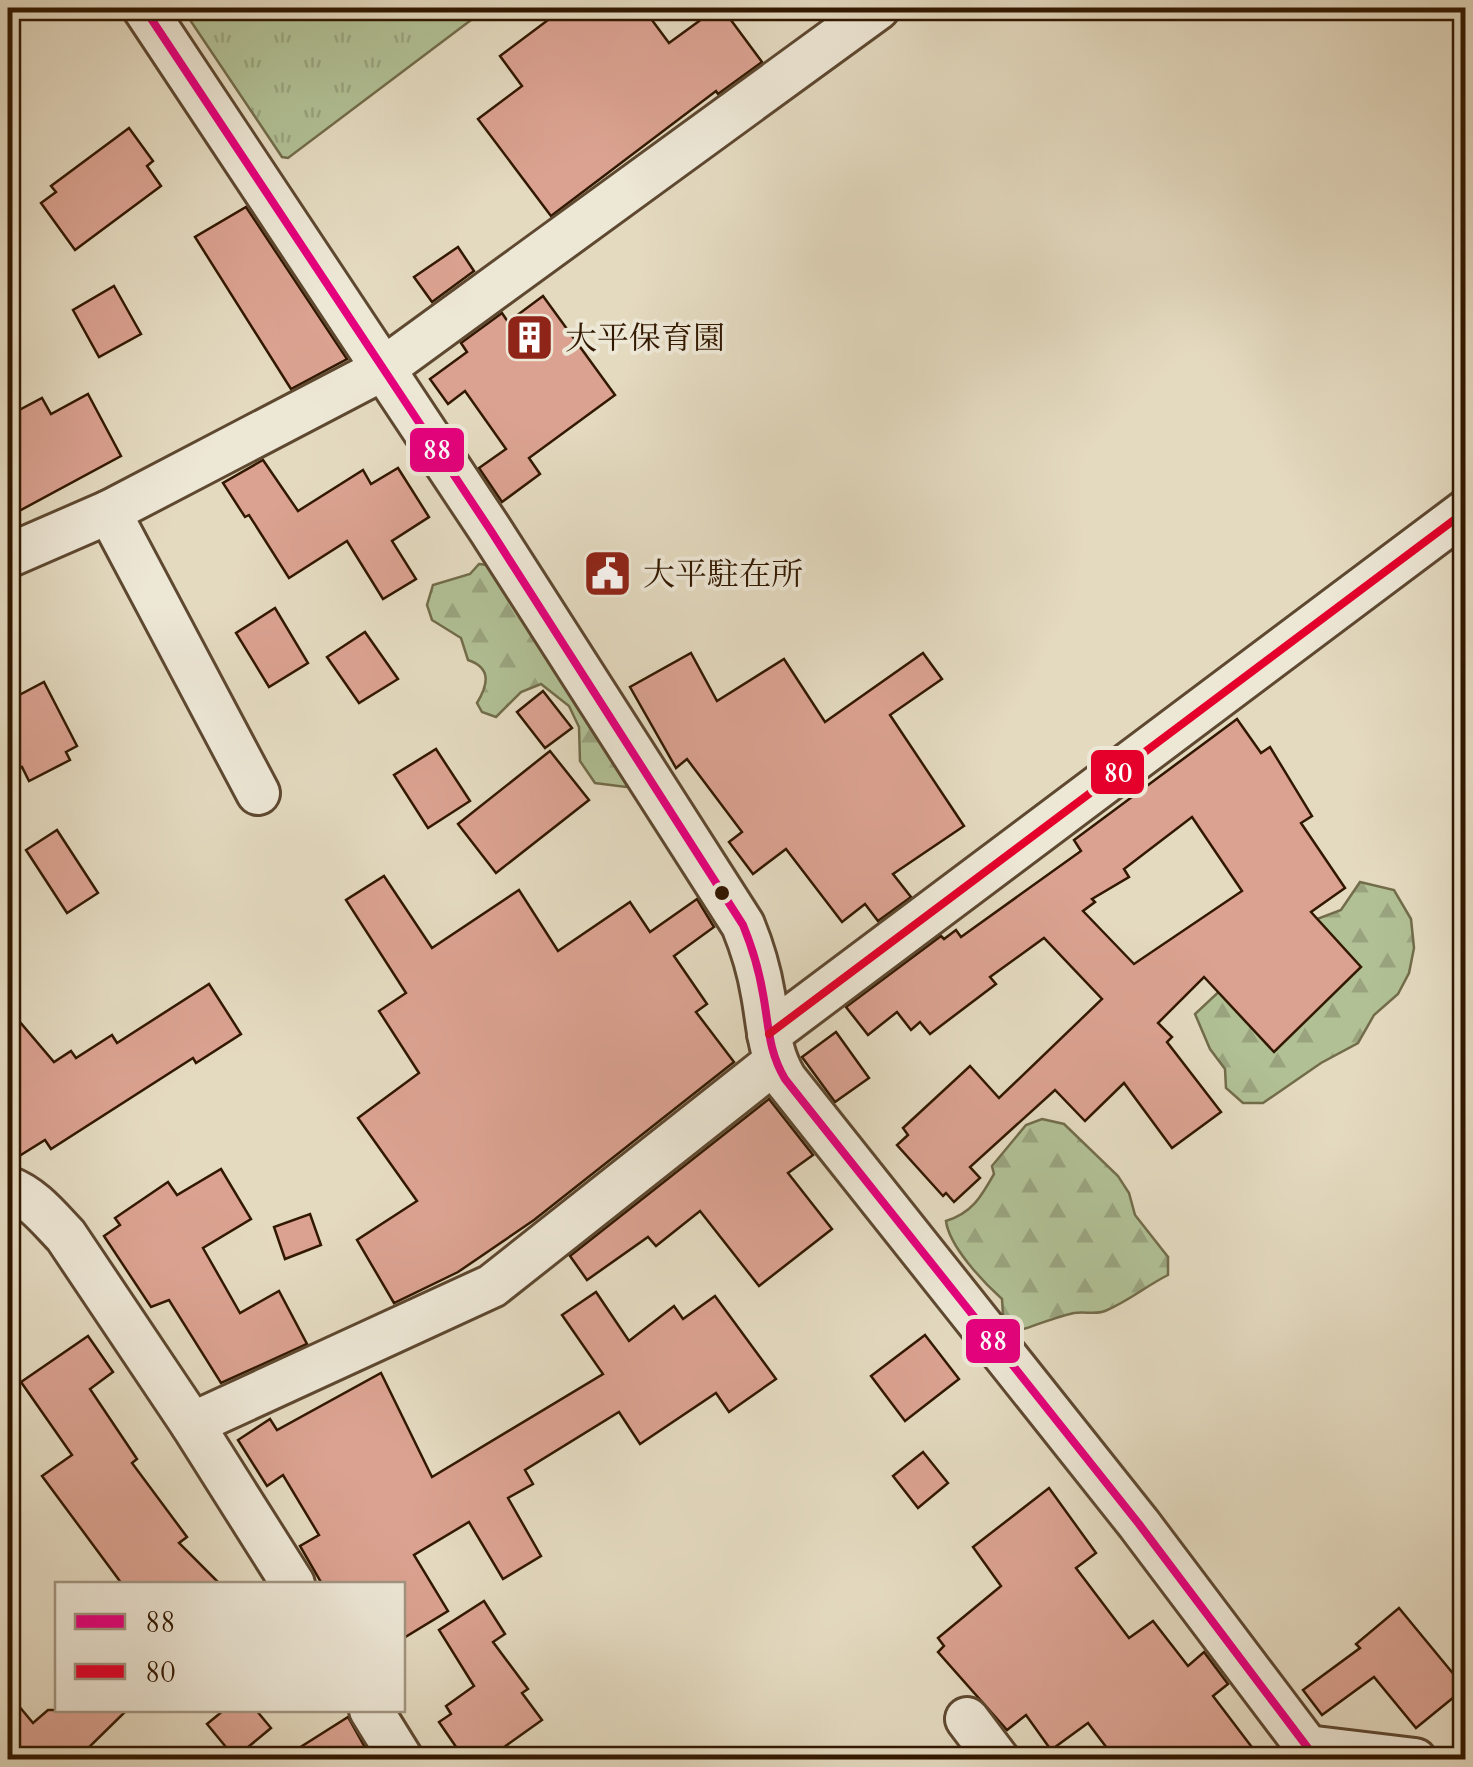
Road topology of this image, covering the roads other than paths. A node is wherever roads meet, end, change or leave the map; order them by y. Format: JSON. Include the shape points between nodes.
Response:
{"nodes":[{"id":1,"x":144,"y":8,"type":"edge"},
{"id":2,"x":878,"y":8,"type":"edge"},
{"id":3,"x":383,"y":369,"type":"junction"},
{"id":4,"x":1466,"y":511,"type":"edge"},
{"id":5,"x":108,"y":512,"type":"junction"},
{"id":6,"x":8,"y":556,"type":"edge"},
{"id":7,"x":258,"y":793,"type":"dead end"},
{"id":8,"x":772,"y":1048,"type":"junction"},
{"id":9,"x":8,"y":1188,"type":"edge"},
{"id":10,"x":192,"y":1424,"type":"junction"},
{"id":11,"x":292,"y":1582,"type":"edge"},
{"id":12,"x":372,"y":1712,"type":"edge"},
{"id":13,"x":966,"y":1719,"type":"dead end"},
{"id":14,"x":1300,"y":1751,"type":"edge"},
{"id":15,"x":402,"y":1760,"type":"edge"},
{"id":16,"x":998,"y":1760,"type":"edge"},
{"id":17,"x":1415,"y":1760,"type":"edge"}],
"edges":[{"from":1,"to":3,"type":"street"},
{"from":2,"to":3,"type":"street"},
{"from":3,"to":5,"type":"street"},
{"from":3,"to":8,"type":"street","via":[[743,925]]},
{"from":4,"to":8,"type":"street"},
{"from":5,"to":6,"type":"street"},
{"from":5,"to":7,"type":"street"},
{"from":8,"to":10,"type":"street","via":[[492,1286]]},
{"from":8,"to":14,"type":"street","via":[[1139,1524]]},
{"from":9,"to":10,"type":"street","via":[[66,1236]]},
{"from":10,"to":11,"type":"street"},
{"from":12,"to":15,"type":"street"},
{"from":13,"to":16,"type":"street"},
{"from":14,"to":17,"type":"street"}]}
